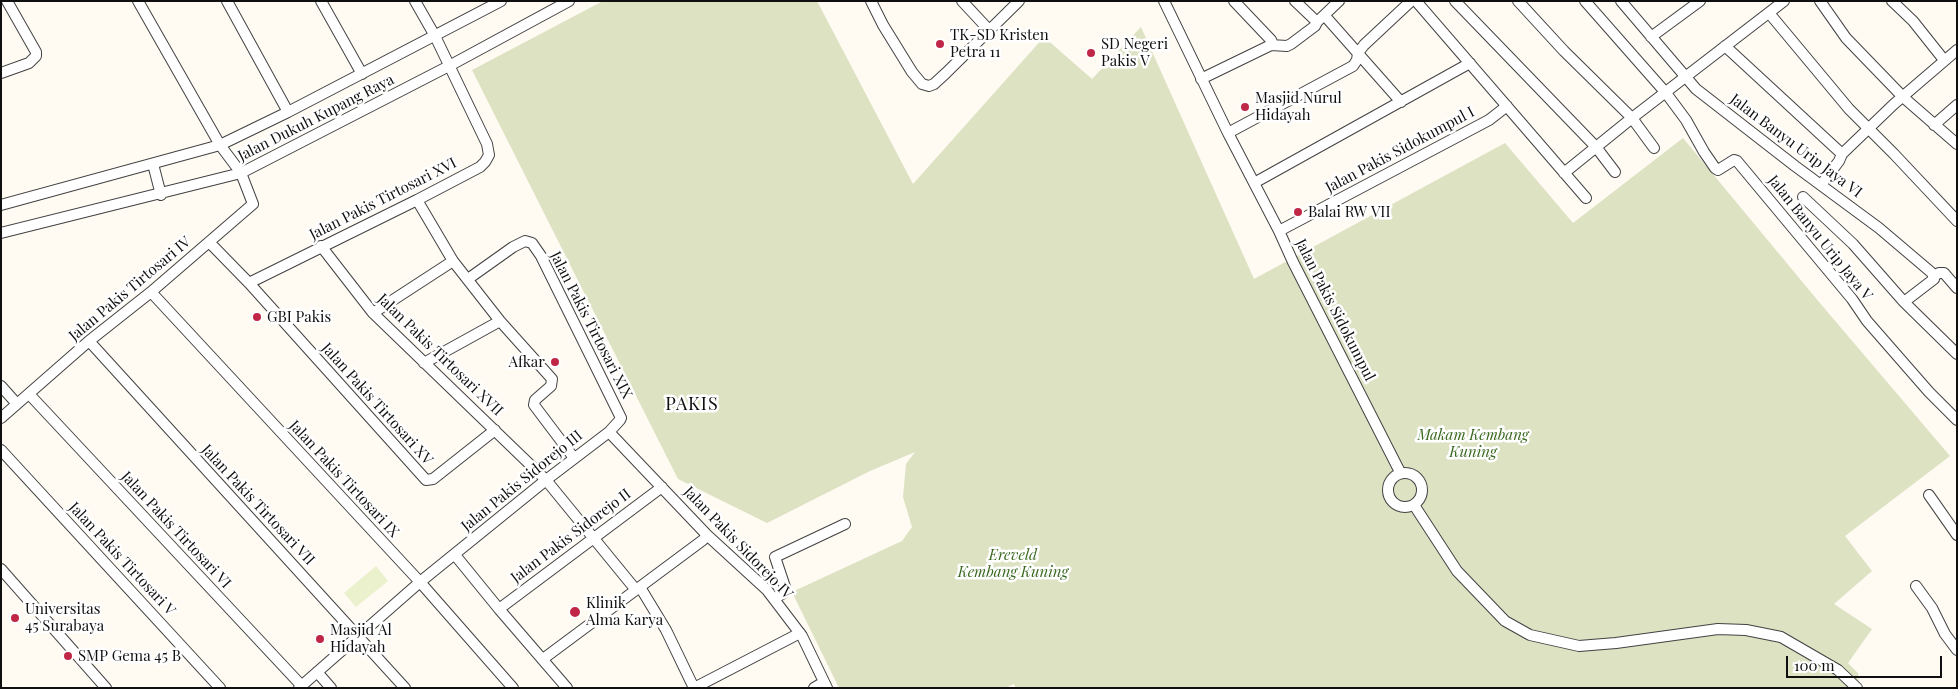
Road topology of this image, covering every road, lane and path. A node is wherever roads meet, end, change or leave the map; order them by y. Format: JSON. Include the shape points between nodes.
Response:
{"nodes":[{"id":1,"x":7,"y":1,"type":"edge"},
{"id":2,"x":138,"y":1,"type":"edge"},
{"id":3,"x":227,"y":1,"type":"edge"},
{"id":4,"x":321,"y":1,"type":"edge"},
{"id":5,"x":415,"y":1,"type":"edge"},
{"id":6,"x":501,"y":1,"type":"edge"},
{"id":7,"x":569,"y":1,"type":"edge"},
{"id":8,"x":872,"y":1,"type":"edge"},
{"id":9,"x":962,"y":1,"type":"edge"},
{"id":10,"x":1019,"y":1,"type":"edge"},
{"id":11,"x":1164,"y":1,"type":"edge"},
{"id":12,"x":1234,"y":1,"type":"edge"},
{"id":13,"x":1295,"y":1,"type":"edge"},
{"id":14,"x":1339,"y":1,"type":"edge"},
{"id":15,"x":1411,"y":1,"type":"edge"},
{"id":16,"x":1416,"y":1,"type":"edge"},
{"id":17,"x":1455,"y":1,"type":"edge"},
{"id":18,"x":1518,"y":1,"type":"edge"},
{"id":19,"x":1585,"y":1,"type":"edge"},
{"id":20,"x":1621,"y":1,"type":"edge"},
{"id":21,"x":1700,"y":1,"type":"edge"},
{"id":22,"x":1784,"y":1,"type":"edge"},
{"id":23,"x":1820,"y":1,"type":"edge"},
{"id":24,"x":1892,"y":1,"type":"edge"},
{"id":25,"x":1769,"y":13,"type":"junction"},
{"id":26,"x":1321,"y":19,"type":"junction"},
{"id":27,"x":989,"y":30,"type":"junction"},
{"id":28,"x":435,"y":36,"type":"junction"},
{"id":29,"x":1651,"y":37,"type":"junction"},
{"id":30,"x":1271,"y":45,"type":"junction"},
{"id":31,"x":1726,"y":46,"type":"junction"},
{"id":32,"x":1957,"y":50,"type":"edge"},
{"id":33,"x":1358,"y":53,"type":"junction"},
{"id":34,"x":1944,"y":60,"type":"junction"},
{"id":35,"x":1470,"y":63,"type":"junction"},
{"id":36,"x":449,"y":66,"type":"junction"},
{"id":37,"x":1,"y":73,"type":"edge"},
{"id":38,"x":362,"y":74,"type":"junction"},
{"id":39,"x":1685,"y":76,"type":"junction"},
{"id":40,"x":1202,"y":79,"type":"junction"},
{"id":41,"x":1666,"y":93,"type":"junction"},
{"id":42,"x":1903,"y":96,"type":"junction"},
{"id":43,"x":1402,"y":102,"type":"junction"},
{"id":44,"x":1507,"y":106,"type":"junction"},
{"id":45,"x":1957,"y":106,"type":"edge"},
{"id":46,"x":288,"y":112,"type":"junction"},
{"id":47,"x":1632,"y":118,"type":"junction"},
{"id":48,"x":1934,"y":126,"type":"junction"},
{"id":49,"x":1868,"y":128,"type":"junction"},
{"id":50,"x":1228,"y":133,"type":"junction"},
{"id":51,"x":1957,"y":144,"type":"edge"},
{"id":52,"x":220,"y":145,"type":"junction"},
{"id":53,"x":1596,"y":147,"type":"junction"},
{"id":54,"x":1654,"y":148,"type":"dead end"},
{"id":55,"x":1842,"y":154,"type":"junction"},
{"id":56,"x":153,"y":164,"type":"junction"},
{"id":57,"x":1615,"y":172,"type":"dead end"},
{"id":58,"x":241,"y":173,"type":"junction"},
{"id":59,"x":1564,"y":173,"type":"junction"},
{"id":60,"x":1254,"y":183,"type":"junction"},
{"id":61,"x":1821,"y":185,"type":"junction"},
{"id":62,"x":161,"y":195,"type":"junction"},
{"id":63,"x":1803,"y":197,"type":"dead end"},
{"id":64,"x":1586,"y":198,"type":"dead end"},
{"id":65,"x":417,"y":200,"type":"junction"},
{"id":66,"x":1,"y":205,"type":"edge"},
{"id":67,"x":1957,"y":221,"type":"edge"},
{"id":68,"x":1279,"y":231,"type":"junction"},
{"id":69,"x":1,"y":233,"type":"edge"},
{"id":70,"x":209,"y":242,"type":"junction"},
{"id":71,"x":322,"y":246,"type":"junction"},
{"id":72,"x":453,"y":261,"type":"junction"},
{"id":73,"x":1934,"y":276,"type":"junction"},
{"id":74,"x":468,"y":279,"type":"junction"},
{"id":75,"x":249,"y":283,"type":"junction"},
{"id":76,"x":1957,"y":288,"type":"edge"},
{"id":77,"x":151,"y":292,"type":"junction"},
{"id":78,"x":1904,"y":302,"type":"junction"},
{"id":79,"x":373,"y":313,"type":"junction"},
{"id":80,"x":500,"y":321,"type":"junction"},
{"id":81,"x":89,"y":342,"type":"junction"},
{"id":82,"x":1957,"y":354,"type":"edge"},
{"id":83,"x":424,"y":363,"type":"junction"},
{"id":84,"x":1,"y":386,"type":"edge"},
{"id":85,"x":29,"y":394,"type":"junction"},
{"id":86,"x":17,"y":404,"type":"junction"},
{"id":87,"x":1,"y":418,"type":"edge"},
{"id":88,"x":1957,"y":420,"type":"edge"},
{"id":89,"x":495,"y":430,"type":"junction"},
{"id":90,"x":608,"y":432,"type":"junction"},
{"id":91,"x":1,"y":450,"type":"edge"},
{"id":92,"x":574,"y":458,"type":"junction"},
{"id":93,"x":1400,"y":472,"type":"junction"},
{"id":94,"x":546,"y":480,"type":"junction"},
{"id":95,"x":662,"y":486,"type":"junction"},
{"id":96,"x":1929,"y":495,"type":"dead end"},
{"id":97,"x":1414,"y":505,"type":"junction"},
{"id":98,"x":846,"y":524,"type":"dead end"},
{"id":99,"x":708,"y":535,"type":"junction"},
{"id":100,"x":1957,"y":536,"type":"edge"},
{"id":101,"x":594,"y":537,"type":"junction"},
{"id":102,"x":455,"y":554,"type":"junction"},
{"id":103,"x":1,"y":569,"type":"edge"},
{"id":104,"x":420,"y":582,"type":"junction"},
{"id":105,"x":1916,"y":586,"type":"dead end"},
{"id":106,"x":638,"y":588,"type":"junction"},
{"id":107,"x":774,"y":599,"type":"junction"},
{"id":108,"x":498,"y":609,"type":"junction"},
{"id":109,"x":800,"y":633,"type":"junction"},
{"id":110,"x":356,"y":636,"type":"junction"},
{"id":111,"x":1957,"y":650,"type":"edge"},
{"id":112,"x":543,"y":659,"type":"junction"},
{"id":113,"x":317,"y":672,"type":"junction"},
{"id":114,"x":826,"y":685,"type":"edge"},
{"id":115,"x":300,"y":687,"type":"edge"},
{"id":116,"x":1854,"y":687,"type":"edge"},
{"id":117,"x":106,"y":688,"type":"edge"},
{"id":118,"x":220,"y":688,"type":"edge"},
{"id":119,"x":331,"y":688,"type":"edge"},
{"id":120,"x":405,"y":688,"type":"edge"},
{"id":121,"x":513,"y":688,"type":"edge"},
{"id":122,"x":567,"y":688,"type":"edge"},
{"id":123,"x":814,"y":688,"type":"edge"}],
"edges":[{"from":1,"to":37,"type":"street","via":[[36,52],[33,60]]},
{"from":2,"to":52,"type":"street"},
{"from":3,"to":46,"type":"street"},
{"from":4,"to":38,"type":"street"},
{"from":5,"to":28,"type":"street"},
{"from":6,"to":28,"type":"street","name":"Jalan Dukuh Kupang Raya"},
{"from":7,"to":36,"type":"street","name":"Jalan Dukuh Kupang Raya"},
{"from":8,"to":27,"type":"street","via":[[903,59],[927,86],[938,81]]},
{"from":9,"to":27,"type":"street"},
{"from":10,"to":27,"type":"street"},
{"from":11,"to":40,"type":"street","name":"Jalan Pakis Sidokumpul"},
{"from":12,"to":30,"type":"street","via":[[1271,40]]},
{"from":13,"to":26,"type":"street"},
{"from":14,"to":26,"type":"street"},
{"from":15,"to":33,"type":"street"},
{"from":16,"to":35,"type":"street"},
{"from":17,"to":53,"type":"street"},
{"from":18,"to":47,"type":"street"},
{"from":19,"to":41,"type":"street"},
{"from":20,"to":29,"type":"street","name":"Jalan Banyu Urip Jaya VI"},
{"from":21,"to":29,"type":"street"},
{"from":22,"to":25,"type":"street"},
{"from":23,"to":42,"type":"street","via":[[1846,38]]},
{"from":24,"to":34,"type":"street","via":[[1913,21]]},
{"from":25,"to":31,"type":"street"},
{"from":25,"to":49,"type":"street"},
{"from":26,"to":30,"type":"street","via":[[1291,44]]},
{"from":26,"to":33,"type":"street"},
{"from":28,"to":36,"type":"street"},
{"from":28,"to":38,"type":"street","name":"Jalan Dukuh Kupang Raya"},
{"from":29,"to":39,"type":"street","name":"Jalan Banyu Urip Jaya VI"},
{"from":30,"to":40,"type":"street"},
{"from":31,"to":39,"type":"street"},
{"from":31,"to":55,"type":"street"},
{"from":32,"to":34,"type":"street"},
{"from":33,"to":43,"type":"street"},
{"from":33,"to":50,"type":"street","via":[[1358,60],[1353,66]]},
{"from":34,"to":42,"type":"street"},
{"from":35,"to":43,"type":"street"},
{"from":35,"to":44,"type":"street"},
{"from":36,"to":58,"type":"street","name":"Jalan Dukuh Kupang Raya"},
{"from":36,"to":65,"type":"street","name":"Jalan Pakis Tirtosari XVI","via":[[488,144],[489,155],[480,167]]},
{"from":38,"to":46,"type":"street","name":"Jalan Dukuh Kupang Raya"},
{"from":39,"to":41,"type":"street"},
{"from":39,"to":61,"type":"street","name":"Jalan Banyu Urip Jaya VI"},
{"from":40,"to":50,"type":"street","name":"Jalan Pakis Sidokumpul"},
{"from":41,"to":47,"type":"street"},
{"from":41,"to":88,"type":"street","name":"Jalan Banyu Urip Jaya V","via":[[1715,168],[1718,170],[1734,160],[1738,161],[1867,321]]},
{"from":42,"to":48,"type":"street"},
{"from":42,"to":49,"type":"street"},
{"from":43,"to":60,"type":"street"},
{"from":44,"to":59,"type":"street"},
{"from":44,"to":68,"type":"street","name":"Jalan Pakis Sidokumpul I","via":[[1489,120]]},
{"from":45,"to":48,"type":"street"},
{"from":46,"to":52,"type":"street","name":"Jalan Dukuh Kupang Raya"},
{"from":47,"to":53,"type":"street"},
{"from":47,"to":54,"type":"street"},
{"from":48,"to":51,"type":"street"},
{"from":49,"to":55,"type":"street"},
{"from":49,"to":67,"type":"street"},
{"from":50,"to":60,"type":"street","name":"Jalan Pakis Sidokumpul"},
{"from":52,"to":56,"type":"street","name":"Jalan Dukuh Kupang Raya"},
{"from":52,"to":58,"type":"street"},
{"from":53,"to":57,"type":"street"},
{"from":53,"to":59,"type":"street"},
{"from":55,"to":61,"type":"street"},
{"from":56,"to":62,"type":"street"},
{"from":56,"to":66,"type":"street","name":"Jalan Dukuh Kupang Raya"},
{"from":58,"to":62,"type":"street","name":"Jalan Dukuh Kupang Raya"},
{"from":58,"to":70,"type":"street","name":"Jalan Pakis Tirtosari IV","via":[[252,204]]},
{"from":59,"to":64,"type":"street"},
{"from":60,"to":68,"type":"street","name":"Jalan Pakis Sidokumpul"},
{"from":61,"to":73,"type":"street","name":"Jalan Banyu Urip Jaya VI","via":[[1880,228]]},
{"from":62,"to":69,"type":"street","name":"Jalan Dukuh Kupang Raya"},
{"from":63,"to":78,"type":"street","via":[[1853,244]]},
{"from":65,"to":71,"type":"street","name":"Jalan Pakis Tirtosari XVI"},
{"from":65,"to":72,"type":"street"},
{"from":68,"to":93,"type":"street","name":"Jalan Pakis Sidokumpul"},
{"from":70,"to":75,"type":"street"},
{"from":70,"to":77,"type":"street","name":"Jalan Pakis Tirtosari IV"},
{"from":71,"to":75,"type":"street","name":"Jalan Pakis Tirtosari XVI"},
{"from":71,"to":79,"type":"street","name":"Jalan Pakis Tirtosari XVII"},
{"from":72,"to":74,"type":"street"},
{"from":72,"to":79,"type":"street"},
{"from":73,"to":76,"type":"street","via":[[1944,274]]},
{"from":73,"to":78,"type":"street"},
{"from":74,"to":80,"type":"street"},
{"from":74,"to":90,"type":"street","name":"Jalan Pakis Tirtosari XIX","via":[[513,246],[524,241],[532,243],[621,418]]},
{"from":75,"to":89,"type":"street","name":"Jalan Pakis Tirtosari XV","via":[[426,480],[433,479]]},
{"from":77,"to":81,"type":"street","name":"Jalan Pakis Tirtosari IV"},
{"from":77,"to":104,"type":"street","name":"Jalan Pakis Tirtosari IX"},
{"from":78,"to":82,"type":"street"},
{"from":79,"to":83,"type":"street","name":"Jalan Pakis Tirtosari XVII"},
{"from":80,"to":83,"type":"street"},
{"from":80,"to":92,"type":"street","via":[[552,379],[551,386],[535,400],[534,405]]},
{"from":81,"to":85,"type":"street","name":"Jalan Pakis Tirtosari IV"},
{"from":81,"to":110,"type":"street","name":"Jalan Pakis Tirtosari VII"},
{"from":83,"to":89,"type":"street","name":"Jalan Pakis Tirtosari XVII"},
{"from":84,"to":86,"type":"street"},
{"from":85,"to":86,"type":"street","name":"Jalan Pakis Tirtosari IV"},
{"from":85,"to":115,"type":"street","name":"Jalan Pakis Tirtosari VI"},
{"from":86,"to":87,"type":"street","name":"Jalan Pakis Tirtosari IV"},
{"from":89,"to":94,"type":"street","name":"Jalan Pakis Tirtosari XVII"},
{"from":90,"to":92,"type":"street","name":"Jalan Pakis Sidorejo III"},
{"from":90,"to":95,"type":"street","name":"Jalan Pakis Sidorejo IV"},
{"from":91,"to":118,"type":"street","name":"Jalan Pakis Tirtosari V"},
{"from":92,"to":94,"type":"street","name":"Jalan Pakis Sidorejo III"},
{"from":93,"to":97,"type":"street","via":[[1416,475],[1421,482],[1423,491]]},
{"from":93,"to":97,"type":"street","via":[[1389,483],[1390,497],[1404,508]]},
{"from":94,"to":101,"type":"street","name":"Jalan Pakis Tirtosari XVII"},
{"from":94,"to":102,"type":"street","name":"Jalan Pakis Sidorejo III"},
{"from":95,"to":99,"type":"street","name":"Jalan Pakis Sidorejo IV"},
{"from":95,"to":101,"type":"street","name":"Jalan Pakis Sidorejo II"},
{"from":96,"to":100,"type":"street"},
{"from":97,"to":116,"type":"street","via":[[1458,571],[1505,620],[1530,635],[1579,646],[1718,629],[1746,630],[1781,637],[1834,668]]},
{"from":98,"to":107,"type":"street","via":[[774,557],[786,592]]},
{"from":99,"to":106,"type":"street"},
{"from":99,"to":107,"type":"street","name":"Jalan Pakis Sidorejo IV"},
{"from":101,"to":106,"type":"street","name":"Jalan Pakis Tirtosari XVII"},
{"from":101,"to":108,"type":"street","name":"Jalan Pakis Sidorejo II"},
{"from":102,"to":104,"type":"street","name":"Jalan Pakis Sidorejo III"},
{"from":102,"to":108,"type":"street"},
{"from":103,"to":117,"type":"street"},
{"from":104,"to":110,"type":"street","name":"Jalan Pakis Sidorejo III"},
{"from":104,"to":121,"type":"street","name":"Jalan Pakis Tirtosari IX"},
{"from":105,"to":111,"type":"street"},
{"from":106,"to":109,"type":"street","name":"Jalan Pakis Tirtosari XVII","via":[[666,630],[694,688]]},
{"from":106,"to":112,"type":"street"},
{"from":107,"to":109,"type":"street","name":"Jalan Pakis Sidorejo IV"},
{"from":108,"to":112,"type":"street"},
{"from":109,"to":114,"type":"street","name":"Jalan Pakis Sidorejo IV"},
{"from":110,"to":113,"type":"street","name":"Jalan Pakis Sidorejo III"},
{"from":110,"to":120,"type":"street","name":"Jalan Pakis Tirtosari VII"},
{"from":112,"to":122,"type":"street"},
{"from":113,"to":115,"type":"street","name":"Jalan Pakis Sidorejo III"},
{"from":113,"to":119,"type":"street"},
{"from":114,"to":123,"type":"street"}]}
